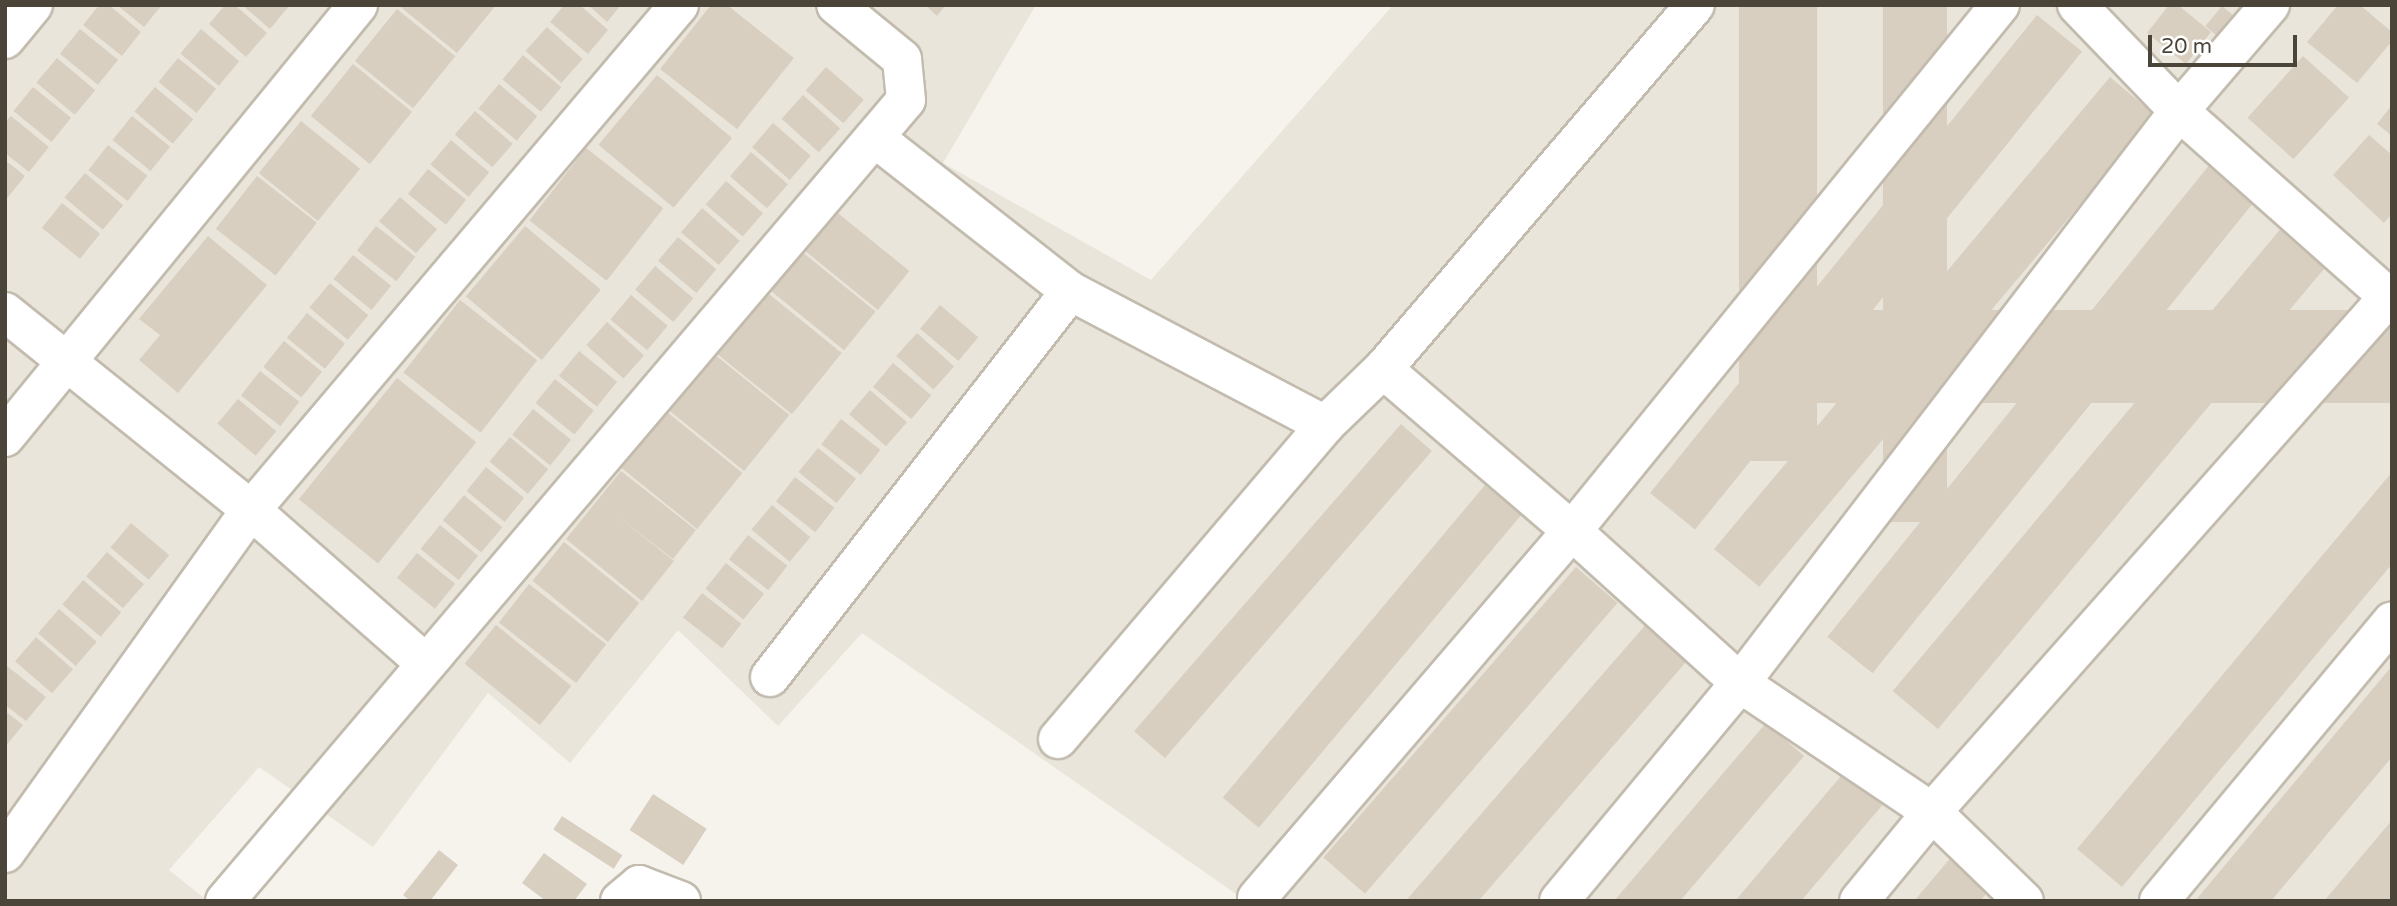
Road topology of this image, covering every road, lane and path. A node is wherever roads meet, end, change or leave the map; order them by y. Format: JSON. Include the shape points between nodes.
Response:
{"nodes":[{"id":1,"x":33,"y":5,"type":"edge"},
{"id":2,"x":358,"y":5,"type":"edge"},
{"id":3,"x":679,"y":5,"type":"edge"},
{"id":4,"x":836,"y":5,"type":"edge"},
{"id":5,"x":1695,"y":5,"type":"edge"},
{"id":6,"x":2000,"y":5,"type":"edge"},
{"id":7,"x":2077,"y":5,"type":"edge"},
{"id":8,"x":2270,"y":5,"type":"edge"},
{"id":9,"x":5,"y":39,"type":"edge"},
{"id":10,"x":2179,"y":111,"type":"junction"},
{"id":11,"x":875,"y":138,"type":"junction"},
{"id":12,"x":1070,"y":290,"type":"junction"},
{"id":13,"x":2390,"y":297,"type":"edge"},
{"id":14,"x":5,"y":313,"type":"edge"},
{"id":15,"x":66,"y":364,"type":"junction"},
{"id":16,"x":1383,"y":369,"type":"junction"},
{"id":17,"x":1325,"y":425,"type":"junction"},
{"id":18,"x":5,"y":438,"type":"edge"},
{"id":19,"x":251,"y":510,"type":"junction"},
{"id":20,"x":1572,"y":531,"type":"junction"},
{"id":21,"x":2392,"y":621,"type":"edge"},
{"id":22,"x":426,"y":664,"type":"junction"},
{"id":23,"x":770,"y":677,"type":"dead end"},
{"id":24,"x":1740,"y":683,"type":"junction"},
{"id":25,"x":1058,"y":739,"type":"dead end"},
{"id":26,"x":1932,"y":812,"type":"junction"},
{"id":27,"x":5,"y":853,"type":"edge"},
{"id":28,"x":1257,"y":898,"type":"dead end"},
{"id":29,"x":225,"y":901,"type":"edge"},
{"id":30,"x":620,"y":901,"type":"edge"},
{"id":31,"x":681,"y":901,"type":"edge"},
{"id":32,"x":1559,"y":901,"type":"edge"},
{"id":33,"x":1859,"y":901,"type":"edge"},
{"id":34,"x":2024,"y":901,"type":"edge"},
{"id":35,"x":2159,"y":901,"type":"edge"}],
"edges":[{"from":1,"to":9,"type":"street"},
{"from":2,"to":15,"type":"street"},
{"from":3,"to":19,"type":"street"},
{"from":4,"to":11,"type":"street","via":[[902,59],[906,100]]},
{"from":5,"to":16,"type":"street"},
{"from":6,"to":20,"type":"street"},
{"from":7,"to":10,"type":"street"},
{"from":8,"to":10,"type":"street"},
{"from":10,"to":13,"type":"street"},
{"from":10,"to":24,"type":"street"},
{"from":11,"to":12,"type":"street"},
{"from":11,"to":22,"type":"street"},
{"from":12,"to":17,"type":"street"},
{"from":12,"to":23,"type":"street"},
{"from":13,"to":26,"type":"street"},
{"from":14,"to":15,"type":"street"},
{"from":15,"to":18,"type":"street"},
{"from":15,"to":19,"type":"street"},
{"from":16,"to":17,"type":"street"},
{"from":16,"to":20,"type":"street"},
{"from":17,"to":25,"type":"street"},
{"from":19,"to":22,"type":"street"},
{"from":19,"to":27,"type":"street"},
{"from":20,"to":24,"type":"street"},
{"from":20,"to":28,"type":"street"},
{"from":21,"to":35,"type":"street"},
{"from":22,"to":29,"type":"street"},
{"from":24,"to":26,"type":"street"},
{"from":24,"to":32,"type":"street"},
{"from":26,"to":33,"type":"street"},
{"from":26,"to":34,"type":"street"},
{"from":30,"to":31,"type":"street","via":[[639,885]]}]}
